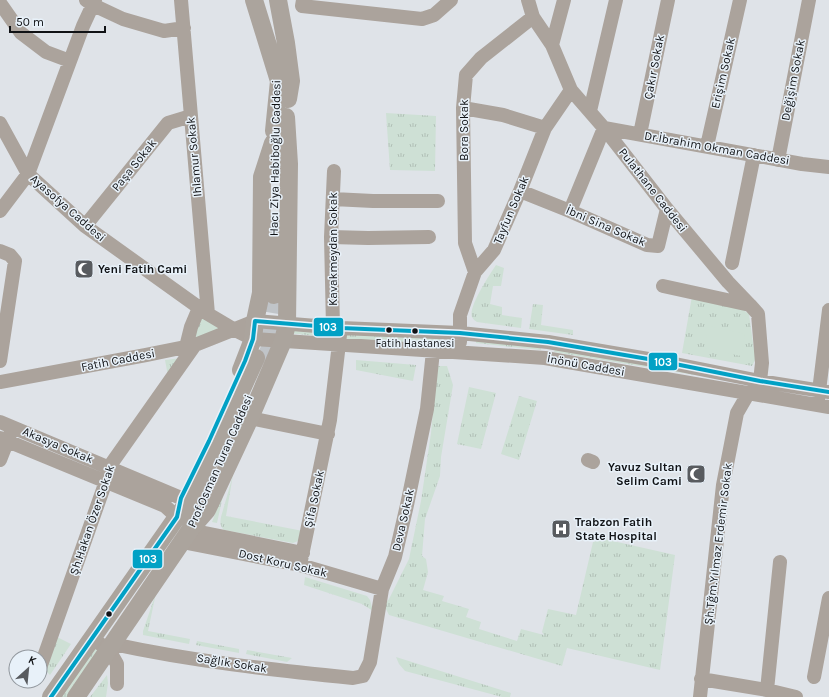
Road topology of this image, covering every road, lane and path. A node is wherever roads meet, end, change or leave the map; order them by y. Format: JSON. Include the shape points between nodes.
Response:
{"nodes":[{"id":1,"x":181,"y":0,"type":"edge"},
{"id":2,"x":254,"y":0,"type":"edge"},
{"id":3,"x":451,"y":0,"type":"edge"},
{"id":4,"x":528,"y":0,"type":"edge"},
{"id":5,"x":564,"y":0,"type":"edge"},
{"id":6,"x":616,"y":0,"type":"edge"},
{"id":7,"x":668,"y":0,"type":"edge"},
{"id":8,"x":740,"y":0,"type":"edge"},
{"id":9,"x":808,"y":0,"type":"edge"},
{"id":10,"x":281,"y":1,"type":"edge"},
{"id":11,"x":91,"y":2,"type":"edge"},
{"id":12,"x":0,"y":3,"type":"edge"},
{"id":13,"x":303,"y":3,"type":"edge"},
{"id":14,"x":533,"y":17,"type":"junction"},
{"id":15,"x":184,"y":28,"type":"junction"},
{"id":16,"x":552,"y":45,"type":"junction"},
{"id":17,"x":70,"y":61,"type":"junction"},
{"id":18,"x":571,"y":90,"type":"junction"},
{"id":19,"x":463,"y":108,"type":"junction"},
{"id":20,"x":590,"y":111,"type":"junction"},
{"id":21,"x":191,"y":116,"type":"junction"},
{"id":22,"x":286,"y":117,"type":"junction"},
{"id":23,"x":0,"y":123,"type":"edge"},
{"id":24,"x":545,"y":128,"type":"junction"},
{"id":25,"x":604,"y":128,"type":"junction"},
{"id":26,"x":640,"y":134,"type":"junction"},
{"id":27,"x":273,"y":144,"type":"junction"},
{"id":28,"x":707,"y":146,"type":"junction"},
{"id":29,"x":754,"y":155,"type":"junction"},
{"id":30,"x":778,"y":160,"type":"junction"},
{"id":31,"x":829,"y":167,"type":"edge"},
{"id":32,"x":334,"y":171,"type":"dead end"},
{"id":33,"x":28,"y":174,"type":"junction"},
{"id":34,"x":520,"y":191,"type":"junction"},
{"id":35,"x":333,"y":199,"type":"junction"},
{"id":36,"x":438,"y":201,"type":"dead end"},
{"id":37,"x":667,"y":210,"type":"junction"},
{"id":38,"x":0,"y":211,"type":"edge"},
{"id":39,"x":570,"y":212,"type":"junction"},
{"id":40,"x":85,"y":226,"type":"junction"},
{"id":41,"x":429,"y":236,"type":"dead end"},
{"id":42,"x":331,"y":237,"type":"junction"},
{"id":43,"x":0,"y":251,"type":"edge"},
{"id":44,"x":732,"y":263,"type":"dead end"},
{"id":45,"x":475,"y":272,"type":"junction"},
{"id":46,"x":663,"y":286,"type":"dead end"},
{"id":47,"x":750,"y":305,"type":"junction"},
{"id":48,"x":829,"y":310,"type":"edge"},
{"id":49,"x":203,"y":311,"type":"junction"},
{"id":50,"x":287,"y":324,"type":"junction"},
{"id":51,"x":337,"y":328,"type":"junction"},
{"id":52,"x":234,"y":330,"type":"junction"},
{"id":53,"x":254,"y":330,"type":"junction"},
{"id":54,"x":460,"y":333,"type":"junction"},
{"id":55,"x":284,"y":341,"type":"junction"},
{"id":56,"x":548,"y":342,"type":"junction"},
{"id":57,"x":340,"y":344,"type":"junction"},
{"id":58,"x":190,"y":346,"type":"junction"},
{"id":59,"x":433,"y":351,"type":"junction"},
{"id":60,"x":460,"y":352,"type":"junction"},
{"id":61,"x":545,"y":358,"type":"junction"},
{"id":62,"x":0,"y":361,"type":"edge"},
{"id":63,"x":760,"y":381,"type":"junction"},
{"id":64,"x":0,"y":382,"type":"edge"},
{"id":65,"x":824,"y":391,"type":"edge"},
{"id":66,"x":748,"y":394,"type":"junction"},
{"id":67,"x":823,"y":405,"type":"edge"},
{"id":68,"x":250,"y":418,"type":"junction"},
{"id":69,"x":0,"y":422,"type":"edge"},
{"id":70,"x":14,"y":427,"type":"junction"},
{"id":71,"x":328,"y":434,"type":"junction"},
{"id":72,"x":4,"y":440,"type":"edge"},
{"id":73,"x":0,"y":460,"type":"edge"},
{"id":74,"x":109,"y":467,"type":"junction"},
{"id":75,"x":106,"y":481,"type":"junction"},
{"id":76,"x":181,"y":498,"type":"junction"},
{"id":77,"x":177,"y":517,"type":"junction"},
{"id":78,"x":188,"y":533,"type":"junction"},
{"id":79,"x":301,"y":559,"type":"junction"},
{"id":80,"x":780,"y":562,"type":"dead end"},
{"id":81,"x":382,"y":589,"type":"junction"},
{"id":82,"x":829,"y":598,"type":"edge"},
{"id":83,"x":93,"y":639,"type":"junction"},
{"id":84,"x":111,"y":647,"type":"junction"},
{"id":85,"x":47,"y":649,"type":"edge"},
{"id":86,"x":814,"y":676,"type":"dead end"},
{"id":87,"x":353,"y":678,"type":"joint"},
{"id":88,"x":701,"y":679,"type":"junction"},
{"id":89,"x":117,"y":684,"type":"dead end"},
{"id":90,"x":767,"y":690,"type":"junction"},
{"id":91,"x":51,"y":697,"type":"edge"},
{"id":92,"x":76,"y":697,"type":"edge"},
{"id":93,"x":700,"y":697,"type":"edge"},
{"id":94,"x":796,"y":697,"type":"edge"}],
"edges":[{"from":1,"to":15,"type":"street","name":"Ihlamur Sokak"},
{"from":2,"to":27,"type":"main road","name":"Hacı Ziya Habiboğlu Caddesi","via":[[279,81]]},
{"from":3,"to":13,"type":"street","via":[[434,15],[422,19]]},
{"from":4,"to":14,"type":"street","name":"Pulathane Caddesi"},
{"from":5,"to":16,"type":"street"},
{"from":6,"to":20,"type":"street"},
{"from":7,"to":26,"type":"street","name":"Çakır Sokak"},
{"from":8,"to":28,"type":"street","name":"Erişim Sokak"},
{"from":9,"to":30,"type":"street","name":"Değişim Sokak"},
{"from":10,"to":22,"type":"main road","name":"Hacı Ziya Habiboğlu Caddesi","via":[[291,81]]},
{"from":11,"to":15,"type":"street","via":[[123,19],[164,31]]},
{"from":11,"to":17,"type":"street"},
{"from":12,"to":17,"type":"street","via":[[20,33],[46,52]]},
{"from":14,"to":16,"type":"street","name":"Pulathane Caddesi"},
{"from":14,"to":19,"type":"street","name":"Bora Sokak","via":[[481,58],[466,75]]},
{"from":15,"to":21,"type":"street","name":"Ihlamur Sokak"},
{"from":16,"to":18,"type":"street","name":"Pulathane Caddesi"},
{"from":17,"to":33,"type":"street"},
{"from":18,"to":20,"type":"street","name":"Pulathane Caddesi"},
{"from":18,"to":24,"type":"street","name":"Tayfun Sokak"},
{"from":19,"to":24,"type":"street","via":[[503,115]]},
{"from":19,"to":45,"type":"street","name":"Bora Sokak","via":[[465,243]]},
{"from":20,"to":25,"type":"street","name":"Pulathane Caddesi"},
{"from":21,"to":40,"type":"street","name":"Paşa Sokak","via":[[168,123]]},
{"from":21,"to":49,"type":"street","name":"Ihlamur Sokak"},
{"from":22,"to":27,"type":"main road","name":"Hacı Ziya Habiboğlu Caddesi","via":[[280,156],[278,295]]},
{"from":22,"to":50,"type":"main road","via":[[289,164]]},
{"from":23,"to":33,"type":"street","name":"Ayasofya Caddesi"},
{"from":24,"to":34,"type":"street","name":"Tayfun Sokak"},
{"from":25,"to":26,"type":"street","name":"Dr.İbrahim Okman Caddesi"},
{"from":25,"to":37,"type":"street","name":"Pulathane Caddesi"},
{"from":25,"to":39,"type":"street"},
{"from":26,"to":28,"type":"street","name":"Dr.İbrahim Okman Caddesi"},
{"from":27,"to":53,"type":"main road","via":[[262,177],[261,294]]},
{"from":28,"to":29,"type":"street","name":"Dr.İbrahim Okman Caddesi"},
{"from":29,"to":30,"type":"street","name":"Dr.İbrahim Okman Caddesi"},
{"from":29,"to":44,"type":"street"},
{"from":30,"to":31,"type":"street","name":"Dr.İbrahim Okman Caddesi"},
{"from":32,"to":35,"type":"street","name":"Kavakmeydan Sokak"},
{"from":33,"to":38,"type":"street"},
{"from":33,"to":40,"type":"street","name":"Ayasofya Caddesi"},
{"from":34,"to":39,"type":"street","name":"İbni Sina Sokak"},
{"from":34,"to":45,"type":"street","name":"Tayfun Sokak","via":[[494,250]]},
{"from":35,"to":36,"type":"street"},
{"from":35,"to":42,"type":"street","name":"Kavakmeydan Sokak"},
{"from":37,"to":39,"type":"street","name":"İbni Sina Sokak","via":[[658,246],[647,245]]},
{"from":37,"to":47,"type":"street","name":"Pulathane Caddesi"},
{"from":40,"to":49,"type":"street","name":"Ayasofya Caddesi"},
{"from":41,"to":42,"type":"street"},
{"from":42,"to":51,"type":"street","name":"Kavakmeydan Sokak"},
{"from":43,"to":62,"type":"street","via":[[10,255],[15,261]]},
{"from":45,"to":54,"type":"street","name":"Tayfun Sokak","via":[[460,315]]},
{"from":46,"to":47,"type":"street"},
{"from":47,"to":63,"type":"street","name":"Pulathane Caddesi","via":[[758,314],[762,363]]},
{"from":48,"to":65,"type":"street"},
{"from":49,"to":52,"type":"street","name":"Ayasofya Caddesi"},
{"from":49,"to":58,"type":"street","via":[[191,327]]},
{"from":50,"to":51,"type":"street","name":"İnönü Caddesi"},
{"from":50,"to":53,"type":"street","name":"İnönü Caddesi"},
{"from":50,"to":55,"type":"main road"},
{"from":51,"to":54,"type":"street","name":"İnönü Caddesi"},
{"from":51,"to":57,"type":"street"},
{"from":52,"to":53,"type":"street","name":"İnönü Caddesi"},
{"from":52,"to":58,"type":"street","name":"Fatih Caddesi"},
{"from":53,"to":55,"type":"street","name":"İnönü Caddesi"},
{"from":53,"to":76,"type":"main road","via":[[245,361]]},
{"from":54,"to":56,"type":"street","name":"İnönü Caddesi"},
{"from":54,"to":60,"type":"street","name":"Tayfun Sokak"},
{"from":55,"to":57,"type":"street","name":"İnönü Caddesi"},
{"from":55,"to":68,"type":"main road"},
{"from":56,"to":61,"type":"street"},
{"from":56,"to":63,"type":"street","name":"İnönü Caddesi"},
{"from":57,"to":59,"type":"street","name":"İnönü Caddesi"},
{"from":57,"to":71,"type":"street","name":"Şifa Sokak"},
{"from":58,"to":64,"type":"street","name":"Fatih Caddesi"},
{"from":58,"to":74,"type":"street","name":"Şh.Hakan Özer Sokak"},
{"from":59,"to":60,"type":"street","name":"İnönü Caddesi"},
{"from":59,"to":81,"type":"street","name":"Deva Sokak","via":[[426,409],[407,505],[395,557]]},
{"from":60,"to":61,"type":"street","name":"İnönü Caddesi"},
{"from":61,"to":66,"type":"street","name":"İnönü Caddesi"},
{"from":63,"to":65,"type":"street","name":"İnönü Caddesi"},
{"from":63,"to":66,"type":"street","name":"Şh.Tğm.Yılmaz Erdemir Sokak"},
{"from":65,"to":67,"type":"street"},
{"from":66,"to":67,"type":"street","name":"İnönü Caddesi"},
{"from":66,"to":88,"type":"street","name":"Şh.Tğm.Yılmaz Erdemir Sokak","via":[[737,413],[723,485]]},
{"from":68,"to":71,"type":"street"},
{"from":68,"to":78,"type":"main road","via":[[207,510]]},
{"from":69,"to":70,"type":"street","name":"Akasya Sokak"},
{"from":70,"to":72,"type":"street"},
{"from":70,"to":74,"type":"street","name":"Akasya Sokak"},
{"from":71,"to":79,"type":"street","name":"Şifa Sokak"},
{"from":72,"to":73,"type":"street"},
{"from":72,"to":75,"type":"street","name":"Akasya Sokak"},
{"from":74,"to":75,"type":"street","name":"Şh.Hakan Özer Sokak"},
{"from":74,"to":76,"type":"street","name":"Akasya Sokak"},
{"from":75,"to":77,"type":"street","name":"Akasya Sokak","via":[[165,506]]},
{"from":75,"to":85,"type":"street","name":"Şh.Hakan Özer Sokak"},
{"from":76,"to":77,"type":"main road"},
{"from":77,"to":78,"type":"main road","name":"Prof.Osman Turan Caddesi","via":[[195,493],[260,360]]},
{"from":77,"to":83,"type":"main road","name":"Prof.Osman Turan Caddesi"},
{"from":78,"to":79,"type":"street","name":"Dost Koru Sokak"},
{"from":78,"to":84,"type":"main road","name":"Prof.Osman Turan Caddesi"},
{"from":79,"to":81,"type":"street","name":"Dost Koru Sokak"},
{"from":80,"to":90,"type":"street"},
{"from":81,"to":87,"type":"street","name":"Deva Sokak","via":[[370,662],[363,676]]},
{"from":82,"to":86,"type":"street"},
{"from":83,"to":84,"type":"street"},
{"from":83,"to":91,"type":"main road","name":"Prof.Osman Turan Caddesi"},
{"from":84,"to":87,"type":"street","name":"Sağlık Sokak","via":[[135,648],[256,668]]},
{"from":84,"to":89,"type":"street","via":[[117,664]]},
{"from":84,"to":92,"type":"main road","name":"Prof.Osman Turan Caddesi"},
{"from":88,"to":90,"type":"street"},
{"from":88,"to":93,"type":"street","name":"Şh.Tğm.Yılmaz Erdemir Sokak"},
{"from":90,"to":94,"type":"street"}]}
